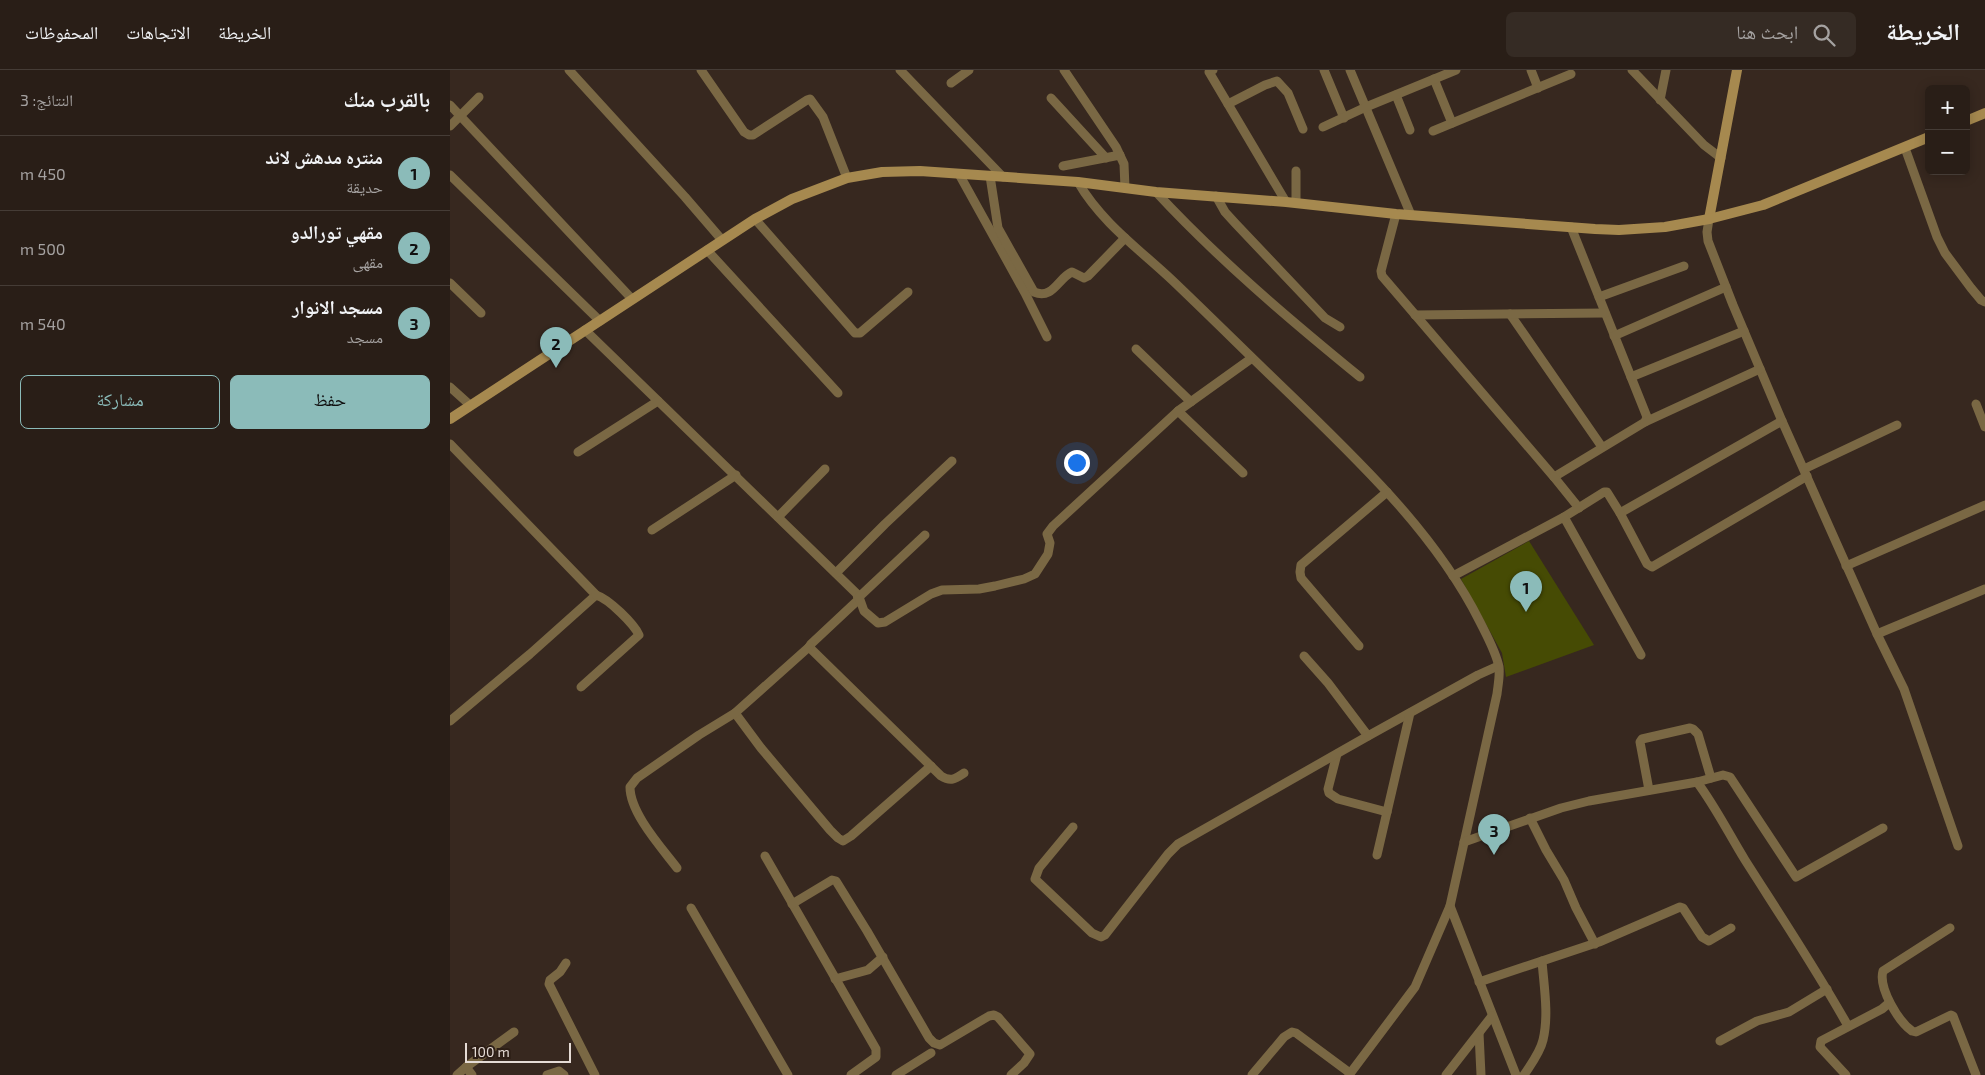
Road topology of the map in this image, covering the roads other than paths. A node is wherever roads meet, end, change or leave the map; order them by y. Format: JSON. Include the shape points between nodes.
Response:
{"nodes":[{"id":1,"x":569,"y":70,"type":"edge"},
{"id":2,"x":701,"y":70,"type":"edge"},
{"id":3,"x":900,"y":70,"type":"edge"},
{"id":4,"x":969,"y":70,"type":"edge"},
{"id":5,"x":1064,"y":70,"type":"edge"},
{"id":6,"x":1324,"y":70,"type":"edge"},
{"id":7,"x":1350,"y":70,"type":"edge"},
{"id":8,"x":1531,"y":70,"type":"edge"},
{"id":9,"x":1632,"y":70,"type":"edge"},
{"id":10,"x":1666,"y":70,"type":"edge"},
{"id":11,"x":1737,"y":70,"type":"edge"},
{"id":12,"x":1209,"y":71,"type":"edge"},
{"id":13,"x":1451,"y":71,"type":"edge"},
{"id":14,"x":1571,"y":74,"type":"dead end"},
{"id":15,"x":1434,"y":79,"type":"junction"},
{"id":16,"x":951,"y":83,"type":"dead end"},
{"id":17,"x":1538,"y":88,"type":"junction"},
{"id":18,"x":1396,"y":95,"type":"junction"},
{"id":19,"x":479,"y":97,"type":"dead end"},
{"id":20,"x":1051,"y":98,"type":"dead end"},
{"id":21,"x":1660,"y":100,"type":"junction"},
{"id":22,"x":1228,"y":104,"type":"junction"},
{"id":23,"x":450,"y":106,"type":"edge"},
{"id":24,"x":1366,"y":107,"type":"junction"},
{"id":25,"x":1985,"y":113,"type":"edge"},
{"id":26,"x":459,"y":117,"type":"junction"},
{"id":27,"x":1344,"y":118,"type":"junction"},
{"id":28,"x":1970,"y":119,"type":"edge"},
{"id":29,"x":1452,"y":123,"type":"junction"},
{"id":30,"x":450,"y":126,"type":"edge"},
{"id":31,"x":1323,"y":127,"type":"dead end"},
{"id":32,"x":1303,"y":129,"type":"dead end"},
{"id":33,"x":1410,"y":130,"type":"dead end"},
{"id":34,"x":1433,"y":131,"type":"dead end"},
{"id":35,"x":1925,"y":139,"type":"edge"},
{"id":36,"x":1905,"y":148,"type":"junction"},
{"id":37,"x":1120,"y":155,"type":"junction"},
{"id":38,"x":1106,"y":158,"type":"junction"},
{"id":39,"x":1721,"y":158,"type":"junction"},
{"id":40,"x":1063,"y":166,"type":"dead end"},
{"id":41,"x":1296,"y":171,"type":"dead end"},
{"id":42,"x":959,"y":174,"type":"junction"},
{"id":43,"x":450,"y":175,"type":"edge"},
{"id":44,"x":990,"y":176,"type":"junction"},
{"id":45,"x":1003,"y":177,"type":"junction"},
{"id":46,"x":846,"y":178,"type":"junction"},
{"id":47,"x":1078,"y":182,"type":"junction"},
{"id":48,"x":1125,"y":188,"type":"junction"},
{"id":49,"x":1156,"y":192,"type":"junction"},
{"id":50,"x":1216,"y":196,"type":"junction"},
{"id":51,"x":1291,"y":202,"type":"junction"},
{"id":52,"x":1396,"y":214,"type":"junction"},
{"id":53,"x":1411,"y":215,"type":"junction"},
{"id":54,"x":754,"y":219,"type":"junction"},
{"id":55,"x":1709,"y":219,"type":"junction"},
{"id":56,"x":1571,"y":227,"type":"junction"},
{"id":57,"x":1125,"y":238,"type":"junction"},
{"id":58,"x":722,"y":240,"type":"junction"},
{"id":59,"x":707,"y":250,"type":"junction"},
{"id":60,"x":1684,"y":266,"type":"dead end"},
{"id":61,"x":450,"y":283,"type":"edge"},
{"id":62,"x":1726,"y":287,"type":"junction"},
{"id":63,"x":908,"y":292,"type":"dead end"},
{"id":64,"x":1599,"y":297,"type":"junction"},
{"id":65,"x":632,"y":299,"type":"junction"},
{"id":66,"x":1985,"y":302,"type":"edge"},
{"id":67,"x":1605,"y":312,"type":"junction"},
{"id":68,"x":481,"y":313,"type":"dead end"},
{"id":69,"x":1416,"y":314,"type":"junction"},
{"id":70,"x":1510,"y":314,"type":"junction"},
{"id":71,"x":600,"y":321,"type":"junction"},
{"id":72,"x":1340,"y":327,"type":"dead end"},
{"id":73,"x":586,"y":330,"type":"junction"},
{"id":74,"x":1744,"y":331,"type":"junction"},
{"id":75,"x":1614,"y":336,"type":"junction"},
{"id":76,"x":1047,"y":337,"type":"dead end"},
{"id":77,"x":1136,"y":349,"type":"dead end"},
{"id":78,"x":1252,"y":358,"type":"junction"},
{"id":79,"x":1760,"y":370,"type":"junction"},
{"id":80,"x":1360,"y":377,"type":"dead end"},
{"id":81,"x":1631,"y":377,"type":"junction"},
{"id":82,"x":450,"y":386,"type":"edge"},
{"id":83,"x":838,"y":393,"type":"dead end"},
{"id":84,"x":658,"y":401,"type":"junction"},
{"id":85,"x":1191,"y":402,"type":"junction"},
{"id":86,"x":1976,"y":404,"type":"dead end"},
{"id":87,"x":470,"y":405,"type":"junction"},
{"id":88,"x":1178,"y":411,"type":"junction"},
{"id":89,"x":450,"y":419,"type":"edge"},
{"id":90,"x":1782,"y":421,"type":"junction"},
{"id":91,"x":1644,"y":422,"type":"junction"},
{"id":92,"x":1897,"y":426,"type":"dead end"},
{"id":93,"x":1985,"y":427,"type":"edge"},
{"id":94,"x":450,"y":444,"type":"edge"},
{"id":95,"x":1602,"y":447,"type":"junction"},
{"id":96,"x":578,"y":452,"type":"dead end"},
{"id":97,"x":952,"y":461,"type":"dead end"},
{"id":98,"x":825,"y":469,"type":"dead end"},
{"id":99,"x":1243,"y":473,"type":"dead end"},
{"id":100,"x":1806,"y":473,"type":"junction"},
{"id":101,"x":736,"y":475,"type":"junction"},
{"id":102,"x":1554,"y":477,"type":"junction"},
{"id":103,"x":1387,"y":492,"type":"junction"},
{"id":104,"x":1985,"y":504,"type":"edge"},
{"id":105,"x":1579,"y":508,"type":"junction"},
{"id":106,"x":1620,"y":513,"type":"junction"},
{"id":107,"x":778,"y":517,"type":"junction"},
{"id":108,"x":1564,"y":517,"type":"junction"},
{"id":109,"x":652,"y":530,"type":"dead end"},
{"id":110,"x":925,"y":535,"type":"dead end"},
{"id":111,"x":1846,"y":566,"type":"junction"},
{"id":112,"x":836,"y":573,"type":"junction"},
{"id":113,"x":1453,"y":576,"type":"junction"},
{"id":114,"x":1985,"y":589,"type":"edge"},
{"id":115,"x":596,"y":595,"type":"junction"},
{"id":116,"x":858,"y":597,"type":"junction"},
{"id":117,"x":1877,"y":634,"type":"junction"},
{"id":118,"x":1359,"y":646,"type":"dead end"},
{"id":119,"x":809,"y":647,"type":"junction"},
{"id":120,"x":1641,"y":655,"type":"dead end"},
{"id":121,"x":1304,"y":656,"type":"dead end"},
{"id":122,"x":1498,"y":666,"type":"junction"},
{"id":123,"x":581,"y":687,"type":"dead end"},
{"id":124,"x":735,"y":713,"type":"junction"},
{"id":125,"x":1410,"y":713,"type":"junction"},
{"id":126,"x":450,"y":721,"type":"edge"},
{"id":127,"x":1368,"y":736,"type":"junction"},
{"id":128,"x":1337,"y":754,"type":"junction"},
{"id":129,"x":930,"y":766,"type":"junction"},
{"id":130,"x":964,"y":773,"type":"dead end"},
{"id":131,"x":1711,"y":778,"type":"junction"},
{"id":132,"x":1697,"y":782,"type":"junction"},
{"id":133,"x":1649,"y":790,"type":"junction"},
{"id":134,"x":1387,"y":812,"type":"junction"},
{"id":135,"x":1530,"y":818,"type":"junction"},
{"id":136,"x":1073,"y":827,"type":"dead end"},
{"id":137,"x":1883,"y":828,"type":"dead end"},
{"id":138,"x":1464,"y":842,"type":"junction"},
{"id":139,"x":1958,"y":846,"type":"dead end"},
{"id":140,"x":1378,"y":855,"type":"dead end"},
{"id":141,"x":765,"y":856,"type":"dead end"},
{"id":142,"x":677,"y":868,"type":"dead end"},
{"id":143,"x":792,"y":904,"type":"junction"},
{"id":144,"x":1450,"y":906,"type":"junction"},
{"id":145,"x":691,"y":908,"type":"dead end"},
{"id":146,"x":1731,"y":928,"type":"dead end"},
{"id":147,"x":1950,"y":928,"type":"dead end"},
{"id":148,"x":1595,"y":944,"type":"junction"},
{"id":149,"x":883,"y":958,"type":"junction"},
{"id":150,"x":1542,"y":961,"type":"junction"},
{"id":151,"x":566,"y":963,"type":"dead end"},
{"id":152,"x":835,"y":979,"type":"junction"},
{"id":153,"x":1479,"y":982,"type":"junction"},
{"id":154,"x":1827,"y":989,"type":"junction"},
{"id":155,"x":1889,"y":1003,"type":"junction"},
{"id":156,"x":1492,"y":1016,"type":"junction"},
{"id":157,"x":1848,"y":1026,"type":"junction"},
{"id":158,"x":514,"y":1032,"type":"dead end"},
{"id":159,"x":1479,"y":1033,"type":"junction"},
{"id":160,"x":1720,"y":1041,"type":"dead end"},
{"id":161,"x":931,"y":1053,"type":"dead end"},
{"id":162,"x":469,"y":1071,"type":"edge"},
{"id":163,"x":1349,"y":1074,"type":"edge"},
{"id":164,"x":457,"y":1075,"type":"edge"},
{"id":165,"x":547,"y":1075,"type":"edge"},
{"id":166,"x":564,"y":1075,"type":"edge"},
{"id":167,"x":595,"y":1075,"type":"edge"},
{"id":168,"x":788,"y":1075,"type":"edge"},
{"id":169,"x":851,"y":1075,"type":"edge"},
{"id":170,"x":896,"y":1075,"type":"edge"},
{"id":171,"x":1011,"y":1075,"type":"edge"},
{"id":172,"x":1252,"y":1075,"type":"edge"},
{"id":173,"x":1446,"y":1075,"type":"edge"},
{"id":174,"x":1481,"y":1075,"type":"edge"},
{"id":175,"x":1516,"y":1075,"type":"edge"},
{"id":176,"x":1524,"y":1075,"type":"edge"},
{"id":177,"x":1846,"y":1075,"type":"edge"},
{"id":178,"x":1976,"y":1075,"type":"edge"}],
"edges":[{"from":1,"to":58,"type":"street"},
{"from":2,"to":46,"type":"street","via":[[749,135],[810,100],[822,117]]},
{"from":3,"to":45,"type":"street"},
{"from":4,"to":16,"type":"street"},
{"from":5,"to":37,"type":"street","via":[[1110,134]]},
{"from":6,"to":27,"type":"street"},
{"from":7,"to":24,"type":"street"},
{"from":8,"to":17,"type":"street"},
{"from":9,"to":21,"type":"street"},
{"from":10,"to":21,"type":"street"},
{"from":11,"to":39,"type":"main road"},
{"from":12,"to":22,"type":"street"},
{"from":13,"to":15,"type":"street"},
{"from":14,"to":17,"type":"street"},
{"from":15,"to":18,"type":"street"},
{"from":15,"to":29,"type":"street"},
{"from":17,"to":29,"type":"street"},
{"from":18,"to":24,"type":"street"},
{"from":18,"to":33,"type":"street"},
{"from":19,"to":26,"type":"street"},
{"from":20,"to":38,"type":"street"},
{"from":21,"to":39,"type":"street"},
{"from":22,"to":32,"type":"street","via":[[1276,81],[1288,93]]},
{"from":22,"to":51,"type":"street"},
{"from":23,"to":26,"type":"street"},
{"from":24,"to":27,"type":"street"},
{"from":24,"to":53,"type":"street"},
{"from":25,"to":28,"type":"main road"},
{"from":26,"to":30,"type":"street"},
{"from":26,"to":65,"type":"street"},
{"from":27,"to":31,"type":"street"},
{"from":29,"to":34,"type":"street"},
{"from":35,"to":36,"type":"main road"},
{"from":36,"to":55,"type":"main road","via":[[1763,205]]},
{"from":36,"to":66,"type":"street","via":[[1937,237],[1956,269]]},
{"from":37,"to":38,"type":"street"},
{"from":37,"to":48,"type":"street","via":[[1125,171]]},
{"from":38,"to":40,"type":"street"},
{"from":39,"to":55,"type":"main road"},
{"from":41,"to":51,"type":"street"},
{"from":42,"to":44,"type":"main road"},
{"from":42,"to":46,"type":"main road","via":[[882,172]]},
{"from":42,"to":76,"type":"street"},
{"from":43,"to":71,"type":"street"},
{"from":44,"to":45,"type":"main road"},
{"from":44,"to":57,"type":"street","via":[[998,228],[1034,292],[1048,293],[1072,272],[1084,278],[1088,276]]},
{"from":45,"to":47,"type":"main road"},
{"from":46,"to":54,"type":"main road","via":[[792,199]]},
{"from":47,"to":48,"type":"main road"},
{"from":47,"to":57,"type":"street","via":[[1088,200]]},
{"from":48,"to":49,"type":"main road"},
{"from":49,"to":50,"type":"main road"},
{"from":49,"to":80,"type":"street","via":[[1185,223],[1295,324]]},
{"from":50,"to":51,"type":"main road"},
{"from":50,"to":72,"type":"street","via":[[1230,218],[1325,318]]},
{"from":51,"to":52,"type":"main road"},
{"from":52,"to":53,"type":"main road"},
{"from":52,"to":69,"type":"street","via":[[1381,273]]},
{"from":53,"to":56,"type":"main road"},
{"from":54,"to":58,"type":"main road"},
{"from":54,"to":63,"type":"street","via":[[855,333],[860,333]]},
{"from":55,"to":56,"type":"main road","via":[[1665,227],[1619,230]]},
{"from":55,"to":62,"type":"street","via":[[1708,240]]},
{"from":56,"to":64,"type":"street"},
{"from":57,"to":78,"type":"street"},
{"from":58,"to":59,"type":"main road"},
{"from":59,"to":65,"type":"main road"},
{"from":59,"to":83,"type":"street"},
{"from":60,"to":64,"type":"street"},
{"from":61,"to":68,"type":"street"},
{"from":62,"to":74,"type":"street"},
{"from":62,"to":75,"type":"street"},
{"from":64,"to":67,"type":"street"},
{"from":65,"to":71,"type":"main road"},
{"from":67,"to":70,"type":"street"},
{"from":67,"to":75,"type":"street"},
{"from":69,"to":70,"type":"street"},
{"from":69,"to":102,"type":"street"},
{"from":70,"to":95,"type":"street"},
{"from":71,"to":73,"type":"main road"},
{"from":73,"to":84,"type":"street"},
{"from":73,"to":87,"type":"main road"},
{"from":74,"to":79,"type":"street"},
{"from":74,"to":81,"type":"street"},
{"from":75,"to":81,"type":"street"},
{"from":77,"to":85,"type":"street"},
{"from":78,"to":85,"type":"street"},
{"from":78,"to":103,"type":"street"},
{"from":79,"to":90,"type":"street"},
{"from":79,"to":91,"type":"street"},
{"from":81,"to":91,"type":"street","via":[[1646,413]]},
{"from":82,"to":87,"type":"street"},
{"from":84,"to":96,"type":"street"},
{"from":84,"to":101,"type":"street"},
{"from":85,"to":88,"type":"street"},
{"from":86,"to":93,"type":"street"},
{"from":87,"to":89,"type":"main road"},
{"from":88,"to":99,"type":"street"},
{"from":88,"to":116,"type":"street","via":[[1053,526],[1047,534],[1050,543],[1048,554],[1035,574],[978,589],[942,590],[878,623],[861,606]]},
{"from":90,"to":100,"type":"street"},
{"from":90,"to":106,"type":"street"},
{"from":91,"to":95,"type":"street"},
{"from":92,"to":100,"type":"street"},
{"from":94,"to":115,"type":"street"},
{"from":95,"to":102,"type":"street"},
{"from":97,"to":112,"type":"street"},
{"from":98,"to":107,"type":"street"},
{"from":100,"to":106,"type":"street","via":[[1652,566],[1647,564]]},
{"from":100,"to":111,"type":"street"},
{"from":101,"to":107,"type":"street"},
{"from":101,"to":109,"type":"street"},
{"from":102,"to":105,"type":"street"},
{"from":103,"to":113,"type":"street"},
{"from":103,"to":118,"type":"street","via":[[1301,565],[1301,578]]},
{"from":104,"to":111,"type":"street"},
{"from":105,"to":106,"type":"street","via":[[1607,492]]},
{"from":105,"to":108,"type":"street"},
{"from":107,"to":112,"type":"street"},
{"from":108,"to":113,"type":"street"},
{"from":108,"to":120,"type":"street"},
{"from":110,"to":116,"type":"street"},
{"from":111,"to":117,"type":"street"},
{"from":112,"to":116,"type":"street"},
{"from":113,"to":122,"type":"street","via":[[1474,610]]},
{"from":114,"to":117,"type":"street"},
{"from":115,"to":123,"type":"street","via":[[610,604],[639,636]]},
{"from":115,"to":126,"type":"street"},
{"from":116,"to":119,"type":"street"},
{"from":117,"to":139,"type":"street","via":[[1904,689]]},
{"from":119,"to":124,"type":"street"},
{"from":119,"to":129,"type":"street"},
{"from":121,"to":127,"type":"street"},
{"from":122,"to":125,"type":"street"},
{"from":122,"to":138,"type":"street","via":[[1497,694]]},
{"from":124,"to":129,"type":"street","via":[[830,830],[843,841]]},
{"from":124,"to":142,"type":"street","via":[[637,778],[630,787],[632,802]]},
{"from":125,"to":127,"type":"street"},
{"from":125,"to":134,"type":"street"},
{"from":127,"to":128,"type":"street"},
{"from":128,"to":134,"type":"street","via":[[1329,793],[1338,799]]},
{"from":128,"to":136,"type":"street","via":[[1178,844],[1101,937],[1092,933],[1035,880],[1039,868]]},
{"from":129,"to":130,"type":"street","via":[[948,780]]},
{"from":131,"to":132,"type":"street"},
{"from":131,"to":133,"type":"street","via":[[1698,734],[1690,728],[1640,742]]},
{"from":131,"to":137,"type":"street","via":[[1723,775],[1735,782],[1796,877]]},
{"from":132,"to":133,"type":"street"},
{"from":132,"to":154,"type":"street"},
{"from":133,"to":135,"type":"street","via":[[1589,801]]},
{"from":134,"to":140,"type":"street"},
{"from":135,"to":138,"type":"street"},
{"from":135,"to":148,"type":"street"},
{"from":138,"to":144,"type":"street"},
{"from":141,"to":143,"type":"street"},
{"from":143,"to":149,"type":"street","via":[[832,880],[836,881]]},
{"from":143,"to":152,"type":"street"},
{"from":144,"to":153,"type":"street"},
{"from":144,"to":163,"type":"street","via":[[1415,987]]},
{"from":145,"to":168,"type":"street"},
{"from":146,"to":148,"type":"street","via":[[1708,941],[1680,906]]},
{"from":147,"to":155,"type":"street","via":[[1883,971]]},
{"from":148,"to":150,"type":"street"},
{"from":149,"to":152,"type":"street","via":[[868,970]]},
{"from":149,"to":171,"type":"street","via":[[934,1044],[946,1043],[989,1016],[998,1017],[1030,1054]]},
{"from":150,"to":153,"type":"street"},
{"from":150,"to":176,"type":"street","via":[[1546,1005],[1544,1032],[1540,1049]]},
{"from":151,"to":167,"type":"street","via":[[549,984]]},
{"from":152,"to":169,"type":"street","via":[[877,1053]]},
{"from":153,"to":156,"type":"street"},
{"from":154,"to":157,"type":"street"},
{"from":154,"to":160,"type":"street","via":[[1790,1012],[1757,1021]]},
{"from":155,"to":157,"type":"street"},
{"from":155,"to":178,"type":"street","via":[[1914,1032],[1953,1016]]},
{"from":156,"to":159,"type":"street"},
{"from":156,"to":175,"type":"street"},
{"from":157,"to":177,"type":"street","via":[[1819,1044]]},
{"from":158,"to":162,"type":"street"},
{"from":159,"to":173,"type":"street"},
{"from":159,"to":174,"type":"street"},
{"from":161,"to":170,"type":"street"},
{"from":162,"to":164,"type":"street"},
{"from":163,"to":172,"type":"street","via":[[1292,1032]]},
{"from":165,"to":166,"type":"street","via":[[558,1071]]}]}
